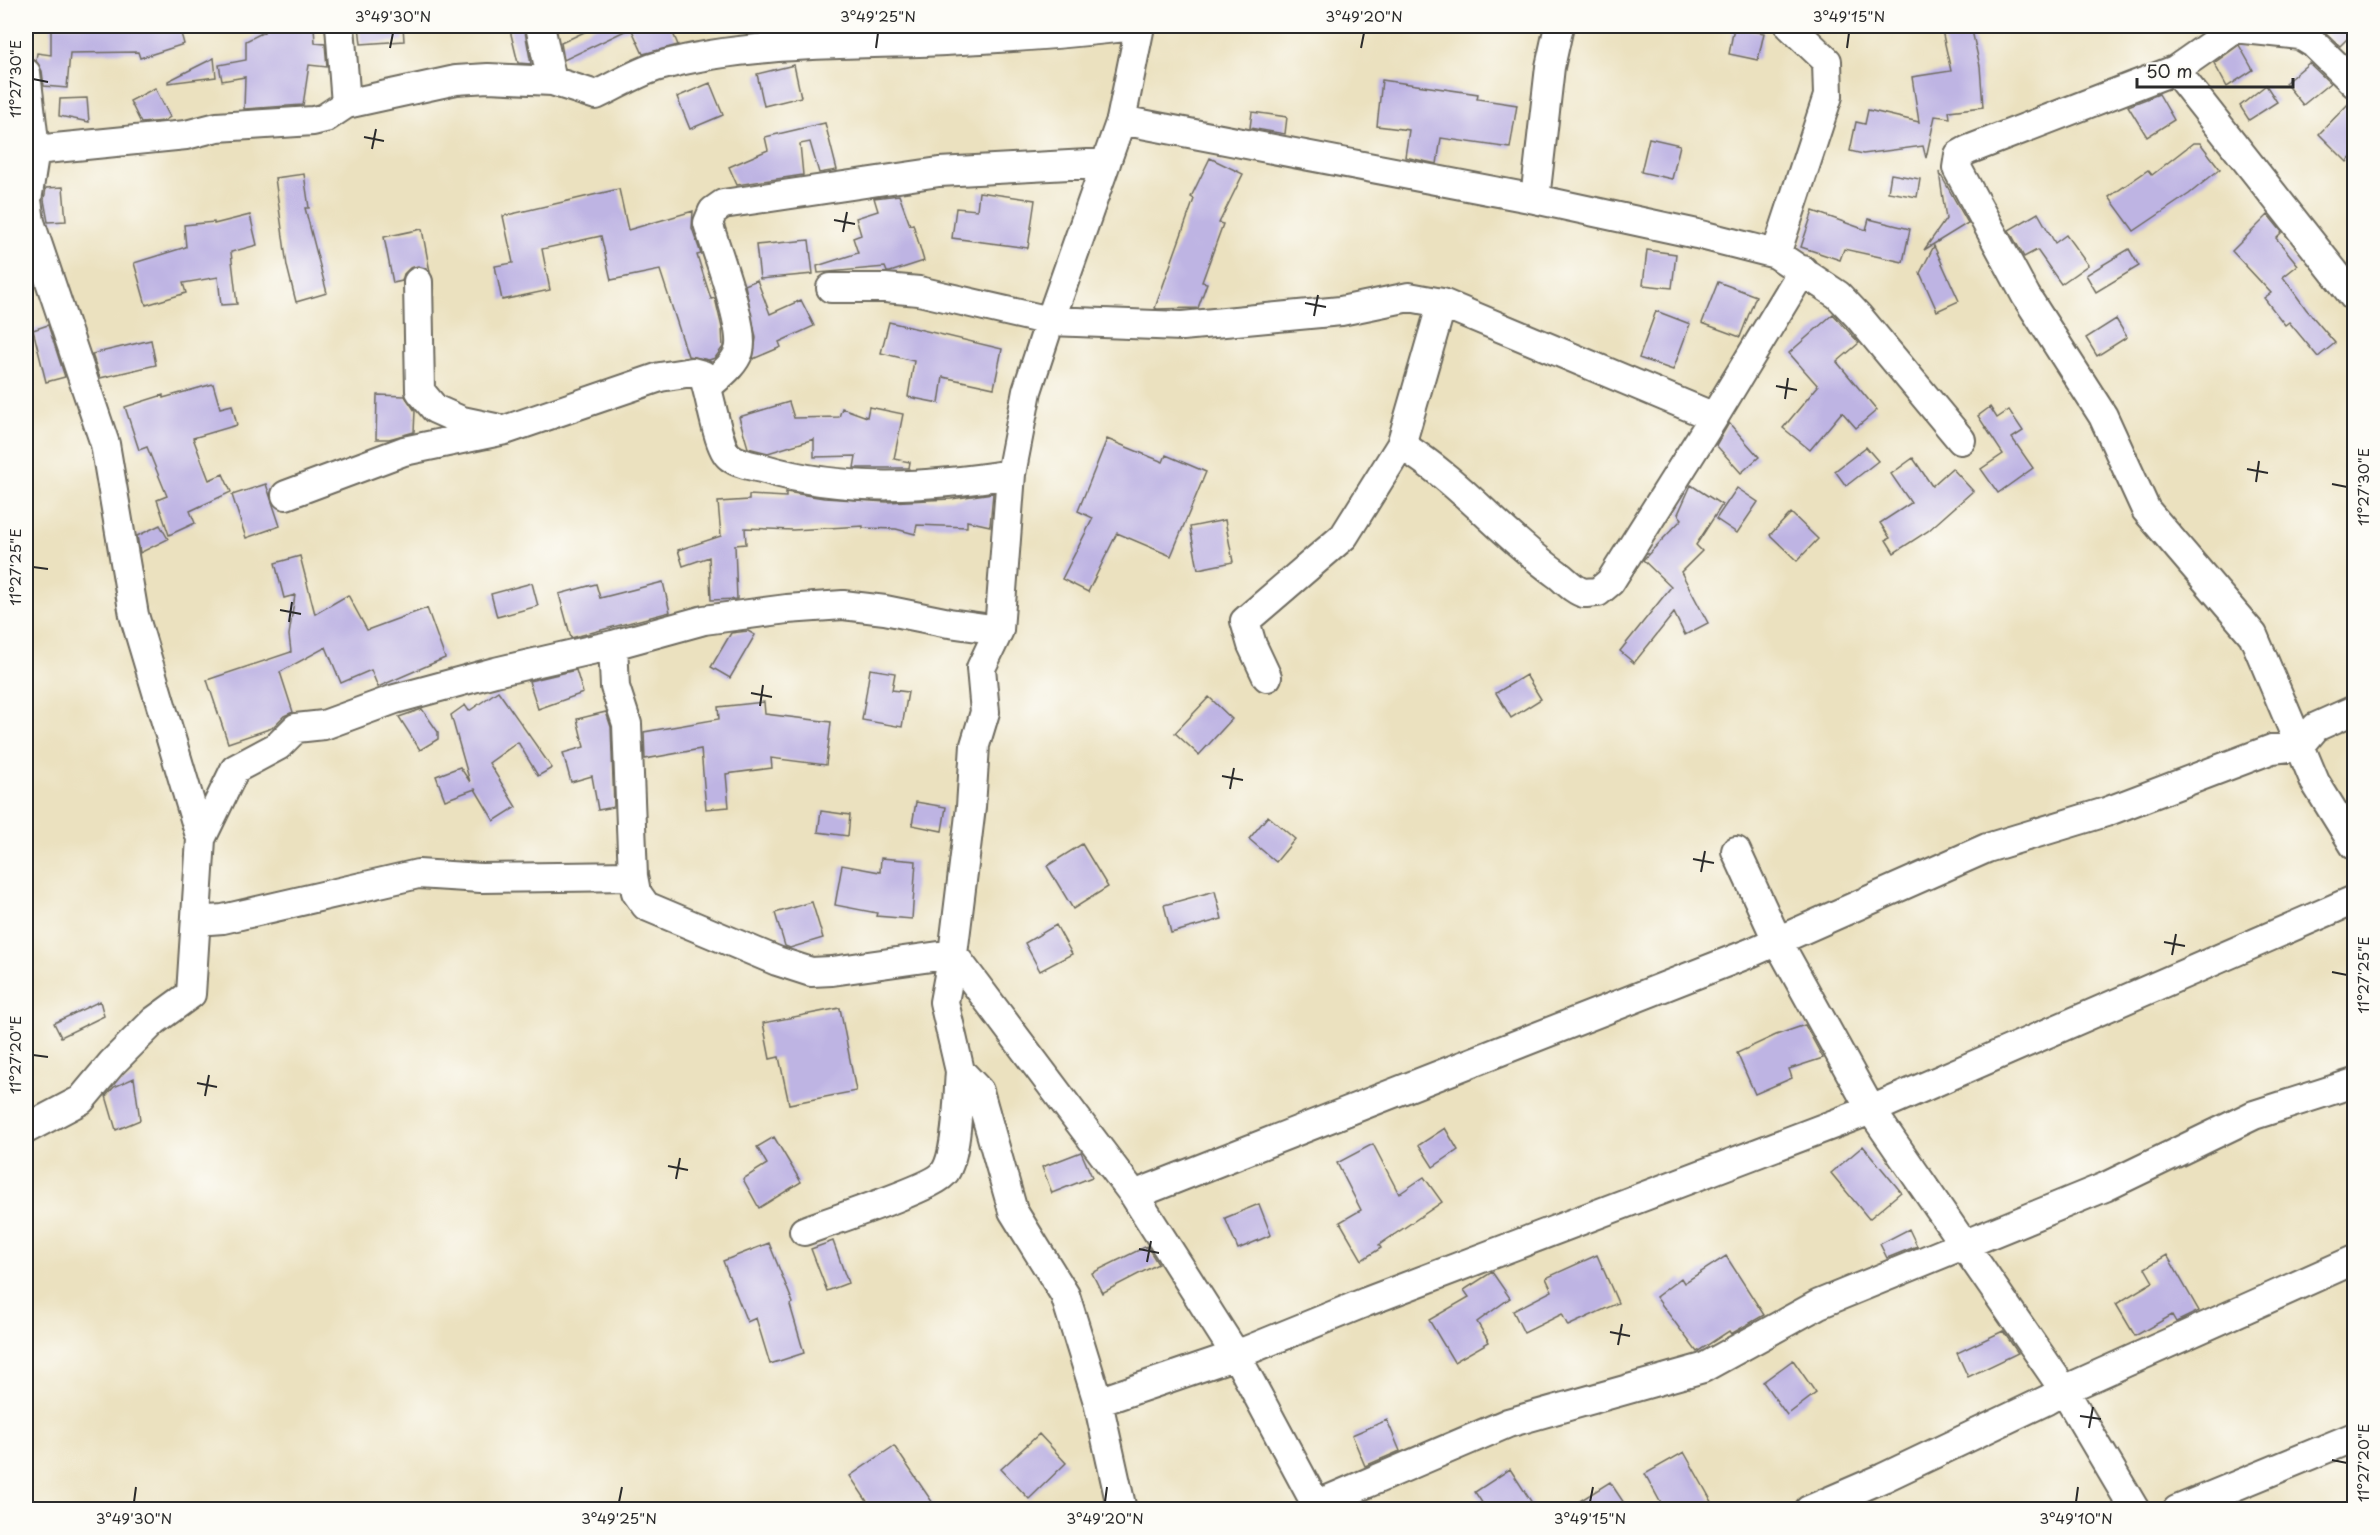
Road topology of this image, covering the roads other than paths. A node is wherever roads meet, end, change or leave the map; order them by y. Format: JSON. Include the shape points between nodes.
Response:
{"nodes":[{"id":1,"x":340,"y":26,"type":"edge"},
{"id":2,"x":540,"y":26,"type":"edge"},
{"id":3,"x":1132,"y":26,"type":"edge"},
{"id":4,"x":1140,"y":26,"type":"edge"},
{"id":5,"x":1559,"y":26,"type":"edge"},
{"id":6,"x":1790,"y":26,"type":"edge"},
{"id":7,"x":2234,"y":27,"type":"edge"},
{"id":8,"x":2175,"y":70,"type":"junction"},
{"id":9,"x":26,"y":73,"type":"edge"},
{"id":10,"x":552,"y":81,"type":"junction"},
{"id":11,"x":2355,"y":83,"type":"edge"},
{"id":12,"x":346,"y":104,"type":"junction"},
{"id":13,"x":1121,"y":120,"type":"junction"},
{"id":14,"x":35,"y":150,"type":"junction"},
{"id":15,"x":1106,"y":163,"type":"junction"},
{"id":16,"x":1534,"y":199,"type":"junction"},
{"id":17,"x":1776,"y":255,"type":"junction"},
{"id":18,"x":1803,"y":270,"type":"junction"},
{"id":19,"x":418,"y":282,"type":"dead end"},
{"id":20,"x":831,"y":288,"type":"dead end"},
{"id":21,"x":2355,"y":297,"type":"edge"},
{"id":22,"x":1442,"y":303,"type":"junction"},
{"id":23,"x":1050,"y":321,"type":"junction"},
{"id":24,"x":708,"y":386,"type":"junction"},
{"id":25,"x":1714,"y":417,"type":"junction"},
{"id":26,"x":505,"y":430,"type":"junction"},
{"id":27,"x":1961,"y":440,"type":"dead end"},
{"id":28,"x":1401,"y":445,"type":"junction"},
{"id":29,"x":1011,"y":474,"type":"junction"},
{"id":30,"x":286,"y":495,"type":"dead end"},
{"id":31,"x":999,"y":630,"type":"junction"},
{"id":32,"x":613,"y":645,"type":"junction"},
{"id":33,"x":1267,"y":677,"type":"dead end"},
{"id":34,"x":2355,"y":710,"type":"edge"},
{"id":35,"x":2300,"y":746,"type":"junction"},
{"id":36,"x":201,"y":838,"type":"junction"},
{"id":37,"x":2355,"y":845,"type":"edge"},
{"id":38,"x":1736,"y":851,"type":"dead end"},
{"id":39,"x":633,"y":876,"type":"junction"},
{"id":40,"x":2355,"y":900,"type":"edge"},
{"id":41,"x":196,"y":921,"type":"junction"},
{"id":42,"x":1777,"y":940,"type":"junction"},
{"id":43,"x":953,"y":954,"type":"junction"},
{"id":44,"x":960,"y":1071,"type":"junction"},
{"id":45,"x":2355,"y":1083,"type":"edge"},
{"id":46,"x":1871,"y":1110,"type":"junction"},
{"id":47,"x":26,"y":1129,"type":"edge"},
{"id":48,"x":1134,"y":1195,"type":"junction"},
{"id":49,"x":804,"y":1231,"type":"dead end"},
{"id":50,"x":1965,"y":1246,"type":"junction"},
{"id":51,"x":2355,"y":1260,"type":"edge"},
{"id":52,"x":1236,"y":1355,"type":"junction"},
{"id":53,"x":2064,"y":1390,"type":"junction"},
{"id":54,"x":1098,"y":1402,"type":"junction"},
{"id":55,"x":2355,"y":1437,"type":"edge"},
{"id":56,"x":1318,"y":1507,"type":"edge"},
{"id":57,"x":1122,"y":1509,"type":"edge"},
{"id":58,"x":1809,"y":1509,"type":"edge"},
{"id":59,"x":2135,"y":1509,"type":"edge"},
{"id":60,"x":2177,"y":1509,"type":"edge"}],
"edges":[{"from":1,"to":12,"type":"street"},
{"from":2,"to":10,"type":"street"},
{"from":3,"to":10,"type":"street","via":[[979,39],[741,50],[657,67],[596,95]]},
{"from":4,"to":13,"type":"street"},
{"from":5,"to":16,"type":"street","via":[[1550,67]]},
{"from":6,"to":17,"type":"street","via":[[1827,61],[1828,96]]},
{"from":7,"to":8,"type":"street"},
{"from":7,"to":11,"type":"street","via":[[2300,35]]},
{"from":8,"to":21,"type":"street"},
{"from":8,"to":35,"type":"street","via":[[1968,150],[1959,155],[1958,168],[2026,296],[2103,416],[2146,510],[2253,634]]},
{"from":9,"to":14,"type":"street"},
{"from":10,"to":12,"type":"street","via":[[456,80]]},
{"from":12,"to":14,"type":"street","via":[[313,121],[217,127],[186,135]]},
{"from":13,"to":15,"type":"street"},
{"from":13,"to":16,"type":"street"},
{"from":14,"to":36,"type":"street","via":[[27,200],[30,222],[105,444],[134,615]]},
{"from":15,"to":23,"type":"street"},
{"from":15,"to":24,"type":"street","via":[[939,172],[723,204],[713,211],[708,223],[741,342],[729,367]]},
{"from":16,"to":17,"type":"street"},
{"from":17,"to":18,"type":"street"},
{"from":18,"to":25,"type":"street"},
{"from":18,"to":27,"type":"street","via":[[1838,295],[1858,316]]},
{"from":19,"to":26,"type":"street","via":[[420,391],[435,410],[462,421]]},
{"from":20,"to":23,"type":"street","via":[[919,291]]},
{"from":22,"to":23,"type":"street","via":[[1409,297],[1341,311],[1182,326]]},
{"from":22,"to":25,"type":"street"},
{"from":22,"to":28,"type":"street"},
{"from":23,"to":29,"type":"street","via":[[1027,391]]},
{"from":24,"to":26,"type":"street","via":[[703,375],[692,372],[660,377]]},
{"from":24,"to":29,"type":"street","via":[[722,447],[729,457],[789,476],[899,486]]},
{"from":25,"to":28,"type":"street","via":[[1610,582],[1598,592],[1583,592],[1534,558],[1486,513]]},
{"from":26,"to":30,"type":"street","via":[[404,451]]},
{"from":28,"to":33,"type":"street","via":[[1344,537],[1245,621]]},
{"from":29,"to":31,"type":"street"},
{"from":31,"to":32,"type":"street","via":[[843,606],[704,620]]},
{"from":31,"to":43,"type":"street","via":[[981,668],[985,712],[975,745]]},
{"from":32,"to":36,"type":"street","via":[[418,693],[324,725],[296,728],[278,746],[235,769]]},
{"from":32,"to":39,"type":"street","via":[[615,687],[627,724]]},
{"from":34,"to":35,"type":"street","via":[[2316,727]]},
{"from":35,"to":37,"type":"street","via":[[2314,782]]},
{"from":35,"to":42,"type":"street","via":[[2272,749],[2106,812],[1987,848]]},
{"from":36,"to":41,"type":"street"},
{"from":38,"to":42,"type":"street"},
{"from":39,"to":41,"type":"street","via":[[481,878],[418,874],[223,919]]},
{"from":39,"to":43,"type":"street","via":[[636,892],[646,906],[811,972]]},
{"from":40,"to":46,"type":"street"},
{"from":41,"to":47,"type":"street","via":[[191,994],[154,1021],[81,1100]]},
{"from":42,"to":46,"type":"street"},
{"from":42,"to":48,"type":"street"},
{"from":43,"to":44,"type":"street","via":[[944,1002]]},
{"from":43,"to":48,"type":"street"},
{"from":44,"to":49,"type":"street","via":[[953,1150],[945,1173],[926,1186]]},
{"from":44,"to":54,"type":"street","via":[[979,1092],[1013,1211],[1065,1295]]},
{"from":45,"to":50,"type":"street","via":[[2254,1115],[2105,1187]]},
{"from":46,"to":50,"type":"street"},
{"from":46,"to":52,"type":"street"},
{"from":48,"to":52,"type":"street"},
{"from":50,"to":53,"type":"street"},
{"from":50,"to":56,"type":"street","via":[[1819,1304],[1703,1368],[1508,1423]]},
{"from":51,"to":53,"type":"street"},
{"from":52,"to":54,"type":"street"},
{"from":52,"to":56,"type":"street"},
{"from":53,"to":58,"type":"street","via":[[1884,1478]]},
{"from":53,"to":59,"type":"street"},
{"from":54,"to":57,"type":"street"},
{"from":55,"to":60,"type":"street"}]}
